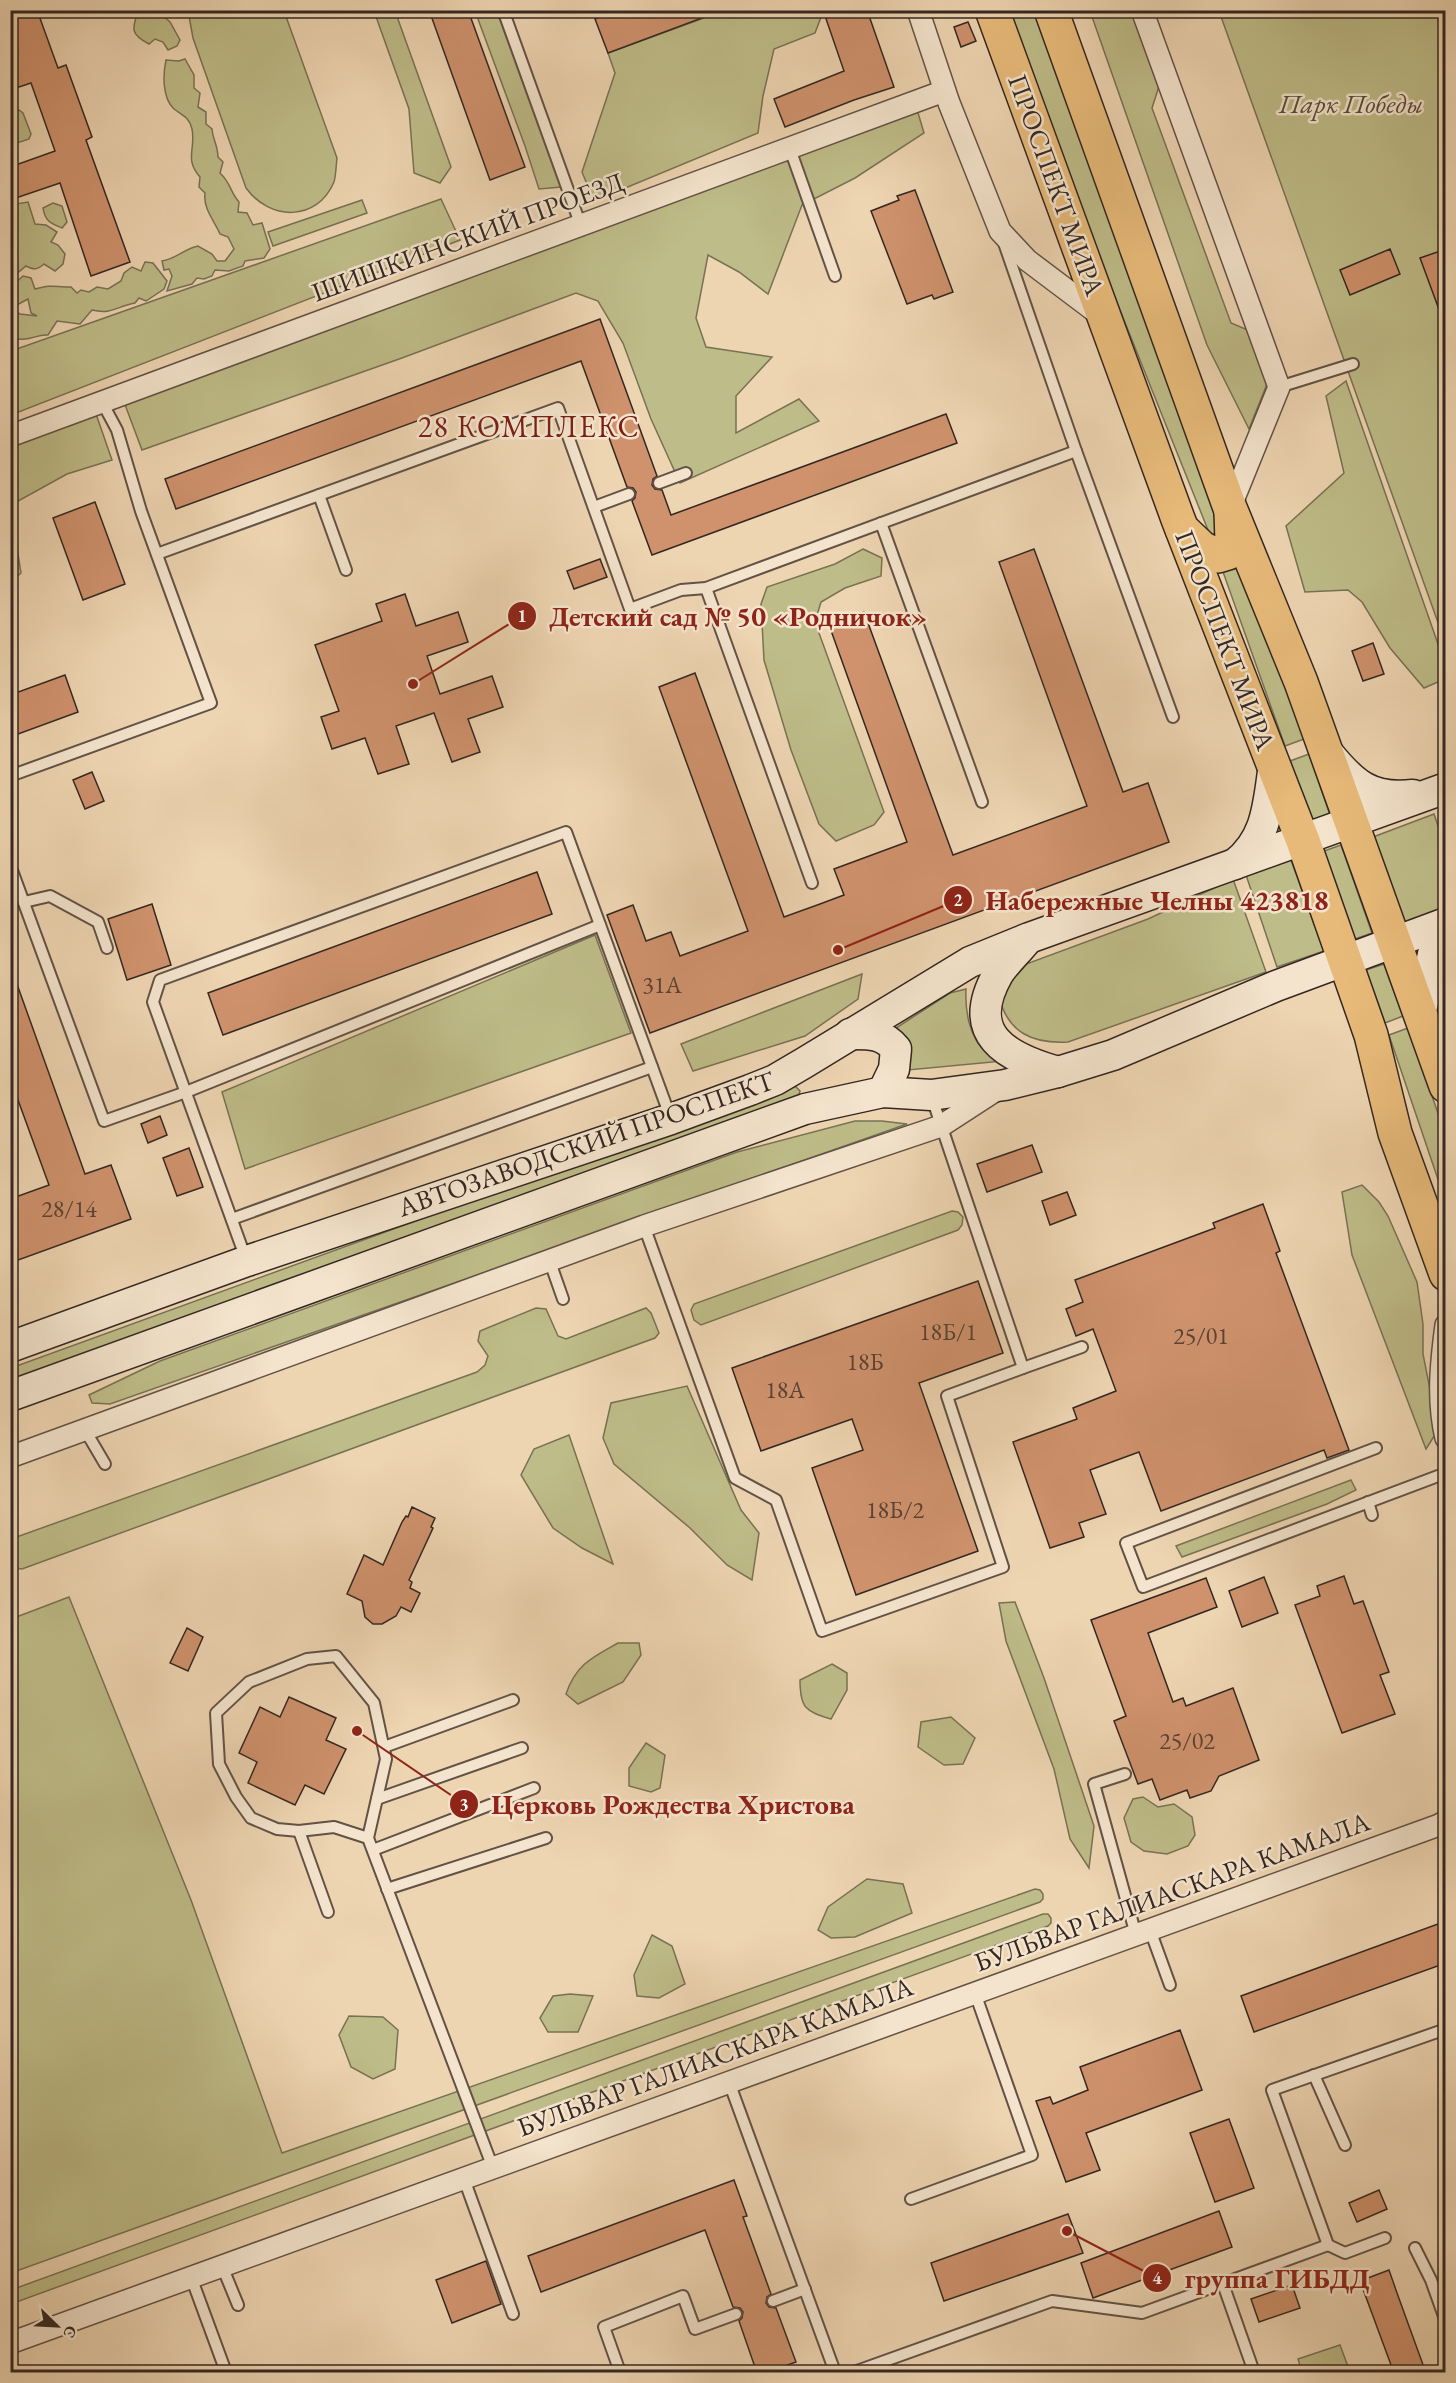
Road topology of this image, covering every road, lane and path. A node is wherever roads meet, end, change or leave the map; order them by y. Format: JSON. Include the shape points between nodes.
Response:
{"nodes":[{"id":1,"x":503,"y":10,"type":"edge"},
{"id":2,"x":918,"y":10,"type":"edge"},
{"id":3,"x":992,"y":10,"type":"edge"},
{"id":4,"x":1051,"y":10,"type":"edge"},
{"id":5,"x":1142,"y":10,"type":"edge"},
{"id":6,"x":945,"y":91,"type":"junction"},
{"id":7,"x":790,"y":149,"type":"junction"},
{"id":8,"x":581,"y":226,"type":"junction"},
{"id":9,"x":1000,"y":231,"type":"junction"},
{"id":10,"x":835,"y":276,"type":"dead end"},
{"id":11,"x":1105,"y":319,"type":"junction"},
{"id":12,"x":1353,"y":364,"type":"dead end"},
{"id":13,"x":1279,"y":387,"type":"junction"},
{"id":14,"x":102,"y":402,"type":"junction"},
{"id":15,"x":10,"y":436,"type":"edge"},
{"id":16,"x":1076,"y":451,"type":"junction"},
{"id":17,"x":686,"y":473,"type":"dead end"},
{"id":18,"x":659,"y":483,"type":"dead end"},
{"id":19,"x":630,"y":494,"type":"dead end"},
{"id":20,"x":319,"y":495,"type":"junction"},
{"id":21,"x":594,"y":507,"type":"junction"},
{"id":22,"x":1230,"y":508,"type":"junction"},
{"id":23,"x":881,"y":522,"type":"junction"},
{"id":24,"x":1182,"y":529,"type":"junction"},
{"id":25,"x":157,"y":554,"type":"junction"},
{"id":26,"x":346,"y":570,"type":"dead end"},
{"id":27,"x":706,"y":588,"type":"junction"},
{"id":28,"x":1173,"y":717,"type":"dead end"},
{"id":29,"x":1323,"y":747,"type":"junction"},
{"id":30,"x":1274,"y":765,"type":"junction"},
{"id":31,"x":10,"y":776,"type":"edge"},
{"id":32,"x":1440,"y":790,"type":"edge"},
{"id":33,"x":982,"y":802,"type":"dead end"},
{"id":34,"x":1352,"y":823,"type":"junction"},
{"id":35,"x":1302,"y":841,"type":"junction"},
{"id":36,"x":1234,"y":864,"type":"junction"},
{"id":37,"x":10,"y":865,"type":"edge"},
{"id":38,"x":812,"y":883,"type":"dead end"},
{"id":39,"x":24,"y":902,"type":"junction"},
{"id":40,"x":1446,"y":923,"type":"edge"},
{"id":41,"x":600,"y":925,"type":"junction"},
{"id":42,"x":1446,"y":934,"type":"edge"},
{"id":43,"x":1029,"y":938,"type":"junction"},
{"id":44,"x":1394,"y":942,"type":"junction"},
{"id":45,"x":107,"y":948,"type":"dead end"},
{"id":46,"x":1345,"y":961,"type":"junction"},
{"id":47,"x":1420,"y":1017,"type":"junction"},
{"id":48,"x":850,"y":1034,"type":"junction"},
{"id":49,"x":652,"y":1067,"type":"junction"},
{"id":50,"x":1058,"y":1072,"type":"junction"},
{"id":51,"x":1005,"y":1085,"type":"junction"},
{"id":52,"x":1446,"y":1086,"type":"edge"},
{"id":53,"x":186,"y":1092,"type":"junction"},
{"id":54,"x":883,"y":1092,"type":"junction"},
{"id":55,"x":931,"y":1095,"type":"junction"},
{"id":56,"x":671,"y":1119,"type":"junction"},
{"id":57,"x":941,"y":1126,"type":"junction"},
{"id":58,"x":232,"y":1219,"type":"junction"},
{"id":59,"x":644,"y":1226,"type":"junction"},
{"id":60,"x":247,"y":1261,"type":"junction"},
{"id":61,"x":550,"y":1262,"type":"junction"},
{"id":62,"x":1446,"y":1274,"type":"edge"},
{"id":63,"x":563,"y":1299,"type":"dead end"},
{"id":64,"x":1446,"y":1325,"type":"edge"},
{"id":65,"x":10,"y":1347,"type":"edge"},
{"id":66,"x":1082,"y":1347,"type":"dead end"},
{"id":67,"x":1023,"y":1368,"type":"junction"},
{"id":68,"x":10,"y":1396,"type":"edge"},
{"id":69,"x":85,"y":1430,"type":"junction"},
{"id":70,"x":1446,"y":1438,"type":"edge"},
{"id":71,"x":1376,"y":1449,"type":"dead end"},
{"id":72,"x":10,"y":1457,"type":"edge"},
{"id":73,"x":105,"y":1464,"type":"dead end"},
{"id":74,"x":1446,"y":1473,"type":"edge"},
{"id":75,"x":1368,"y":1502,"type":"junction"},
{"id":76,"x":1372,"y":1515,"type":"dead end"},
{"id":77,"x":513,"y":1700,"type":"dead end"},
{"id":78,"x":384,"y":1747,"type":"junction"},
{"id":79,"x":522,"y":1748,"type":"dead end"},
{"id":80,"x":1125,"y":1774,"type":"dead end"},
{"id":81,"x":534,"y":1788,"type":"dead end"},
{"id":82,"x":377,"y":1799,"type":"junction"},
{"id":83,"x":1443,"y":1824,"type":"edge"},
{"id":84,"x":299,"y":1831,"type":"junction"},
{"id":85,"x":368,"y":1838,"type":"junction"},
{"id":86,"x":546,"y":1838,"type":"dead end"},
{"id":87,"x":373,"y":1850,"type":"junction"},
{"id":88,"x":387,"y":1888,"type":"junction"},
{"id":89,"x":328,"y":1912,"type":"dead end"},
{"id":90,"x":1143,"y":1932,"type":"junction"},
{"id":91,"x":1170,"y":1985,"type":"dead end"},
{"id":92,"x":975,"y":1993,"type":"junction"},
{"id":93,"x":1446,"y":2029,"type":"edge"},
{"id":94,"x":1314,"y":2075,"type":"junction"},
{"id":95,"x":729,"y":2082,"type":"junction"},
{"id":96,"x":1346,"y":2145,"type":"dead end"},
{"id":97,"x":493,"y":2168,"type":"junction"},
{"id":98,"x":464,"y":2179,"type":"junction"},
{"id":99,"x":911,"y":2199,"type":"dead end"},
{"id":100,"x":1385,"y":2238,"type":"dead end"},
{"id":101,"x":1328,"y":2245,"type":"junction"},
{"id":102,"x":1415,"y":2248,"type":"dead end"},
{"id":103,"x":222,"y":2266,"type":"junction"},
{"id":104,"x":191,"y":2277,"type":"junction"},
{"id":105,"x":1223,"y":2284,"type":"junction"},
{"id":106,"x":805,"y":2289,"type":"junction"},
{"id":107,"x":773,"y":2301,"type":"dead end"},
{"id":108,"x":238,"y":2305,"type":"dead end"},
{"id":109,"x":513,"y":2314,"type":"dead end"},
{"id":110,"x":736,"y":2314,"type":"dead end"},
{"id":111,"x":1446,"y":2322,"type":"edge"},
{"id":112,"x":10,"y":2343,"type":"edge"},
{"id":113,"x":226,"y":2373,"type":"edge"},
{"id":114,"x":620,"y":2373,"type":"edge"},
{"id":115,"x":835,"y":2373,"type":"edge"},
{"id":116,"x":854,"y":2373,"type":"edge"},
{"id":117,"x":1254,"y":2373,"type":"edge"}],
"edges":[{"from":1,"to":8,"type":"lane"},
{"from":2,"to":6,"type":"street"},
{"from":3,"to":11,"type":"main road","name":"ПРОСПЕКТ МИРА"},
{"from":4,"to":22,"type":"main road","name":"ПРОСПЕКТ МИРА"},
{"from":5,"to":13,"type":"street"},
{"from":6,"to":7,"type":"street","name":"ШИШКИНСКИЙ ПРОЕЗД"},
{"from":6,"to":9,"type":"street"},
{"from":7,"to":8,"type":"street","name":"ШИШКИНСКИЙ ПРОЕЗД"},
{"from":7,"to":10,"type":"lane"},
{"from":8,"to":14,"type":"street","name":"ШИШКИНСКИЙ ПРОЕЗД"},
{"from":9,"to":11,"type":"street","via":[[1028,260]]},
{"from":9,"to":16,"type":"lane"},
{"from":11,"to":24,"type":"main road","name":"ПРОСПЕКТ МИРА"},
{"from":12,"to":13,"type":"lane"},
{"from":13,"to":22,"type":"street"},
{"from":14,"to":15,"type":"street","name":"ШИШКИНСКИЙ ПРОЕЗД"},
{"from":14,"to":25,"type":"lane","via":[[117,430]]},
{"from":16,"to":23,"type":"lane"},
{"from":16,"to":28,"type":"lane"},
{"from":17,"to":18,"type":"lane"},
{"from":19,"to":21,"type":"lane"},
{"from":20,"to":21,"type":"lane","via":[[558,408]]},
{"from":20,"to":25,"type":"lane"},
{"from":20,"to":26,"type":"lane"},
{"from":21,"to":27,"type":"lane","via":[[630,609],[681,590]]},
{"from":22,"to":24,"type":"main road","via":[[1232,541],[1228,553],[1218,556],[1202,548]]},
{"from":22,"to":29,"type":"main road","name":"ПРОСПЕКТ МИРА"},
{"from":23,"to":27,"type":"lane"},
{"from":23,"to":33,"type":"lane"},
{"from":24,"to":30,"type":"main road","name":"ПРОСПЕКТ МИРА"},
{"from":25,"to":31,"type":"lane","via":[[211,703]]},
{"from":27,"to":38,"type":"lane"},
{"from":29,"to":32,"type":"street","via":[[1347,776],[1380,795]]},
{"from":29,"to":34,"type":"main road","name":"ПРОСПЕКТ МИРА"},
{"from":30,"to":35,"type":"main road","name":"ПРОСПЕКТ МИРА"},
{"from":30,"to":36,"type":"street","via":[[1261,834],[1249,853]]},
{"from":32,"to":34,"type":"street","name":"АВТОЗАВОДСКИЙ ПРОСПЕКТ"},
{"from":34,"to":35,"type":"street","name":"АВТОЗАВОДСКИЙ ПРОСПЕКТ"},
{"from":34,"to":44,"type":"main road","name":"ПРОСПЕКТ МИРА"},
{"from":35,"to":36,"type":"street","name":"АВТОЗАВОДСКИЙ ПРОСПЕКТ"},
{"from":35,"to":46,"type":"main road","name":"ПРОСПЕКТ МИРА"},
{"from":36,"to":43,"type":"street","name":"АВТОЗАВОДСКИЙ ПРОСПЕКТ"},
{"from":37,"to":39,"type":"lane"},
{"from":39,"to":45,"type":"lane","via":[[51,896],[98,922]]},
{"from":39,"to":53,"type":"lane","via":[[104,1121]]},
{"from":40,"to":44,"type":"street","name":"АВТОЗАВОДСКИЙ ПРОСПЕКТ"},
{"from":41,"to":49,"type":"lane"},
{"from":41,"to":53,"type":"lane"},
{"from":41,"to":53,"type":"lane","via":[[566,831],[160,980],[153,1002]]},
{"from":42,"to":47,"type":"street","via":[[1433,954]]},
{"from":43,"to":48,"type":"street","name":"АВТОЗАВОДСКИЙ ПРОСПЕКТ","via":[[970,962]]},
{"from":43,"to":50,"type":"street","via":[[999,972],[987,996],[984,1017],[992,1038],[1008,1053]]},
{"from":44,"to":46,"type":"street","name":"АВТОЗАВОДСКИЙ ПРОСПЕКТ"},
{"from":44,"to":47,"type":"main road","name":"ПРОСПЕКТ МИРА"},
{"from":46,"to":50,"type":"street","name":"АВТОЗАВОДСКИЙ ПРОСПЕКТ","via":[[1113,1055]]},
{"from":46,"to":62,"type":"main road","name":"ПРОСПЕКТ МИРА","via":[[1371,1035],[1395,1133]]},
{"from":47,"to":52,"type":"main road","name":"ПРОСПЕКТ МИРА"},
{"from":48,"to":54,"type":"street","via":[[878,1034],[896,1049],[894,1069]]},
{"from":48,"to":56,"type":"street","name":"АВТОЗАВОДСКИЙ ПРОСПЕКТ","via":[[775,1080]]},
{"from":49,"to":56,"type":"lane"},
{"from":49,"to":58,"type":"lane"},
{"from":50,"to":51,"type":"street","name":"АВТОЗАВОДСКИЙ ПРОСПЕКТ"},
{"from":51,"to":55,"type":"street","name":"АВТОЗАВОДСКИЙ ПРОСПЕКТ"},
{"from":51,"to":57,"type":"street"},
{"from":53,"to":58,"type":"lane"},
{"from":54,"to":55,"type":"street","name":"АВТОЗАВОДСКИЙ ПРОСПЕКТ"},
{"from":54,"to":68,"type":"street","name":"АВТОЗАВОДСКИЙ ПРОСПЕКТ","via":[[805,1109]]},
{"from":55,"to":57,"type":"lane"},
{"from":56,"to":60,"type":"street","name":"АВТОЗАВОДСКИЙ ПРОСПЕКТ"},
{"from":57,"to":59,"type":"street"},
{"from":57,"to":67,"type":"lane"},
{"from":58,"to":60,"type":"lane"},
{"from":59,"to":61,"type":"street"},
{"from":59,"to":67,"type":"lane","via":[[735,1478],[776,1500],[822,1631],[1003,1568],[947,1396]]},
{"from":60,"to":65,"type":"street","name":"АВТОЗАВОДСКИЙ ПРОСПЕКТ"},
{"from":61,"to":63,"type":"lane"},
{"from":61,"to":69,"type":"street"},
{"from":64,"to":70,"type":"street","via":[[1440,1370]]},
{"from":66,"to":67,"type":"lane"},
{"from":69,"to":72,"type":"street"},
{"from":69,"to":73,"type":"lane"},
{"from":71,"to":75,"type":"lane","via":[[1126,1543],[1143,1587]]},
{"from":74,"to":75,"type":"lane"},
{"from":75,"to":76,"type":"lane"},
{"from":77,"to":78,"type":"lane"},
{"from":78,"to":82,"type":"lane","via":[[386,1759]]},
{"from":78,"to":84,"type":"lane","via":[[374,1703],[336,1656],[307,1659],[249,1682],[216,1713],[219,1764],[241,1804],[252,1818],[277,1829]]},
{"from":79,"to":82,"type":"lane"},
{"from":80,"to":90,"type":"lane","via":[[1094,1784]]},
{"from":81,"to":87,"type":"lane"},
{"from":82,"to":85,"type":"lane"},
{"from":83,"to":90,"type":"street","name":"БУЛЬВАР ГАЛИАСКАРА КАМАЛА"},
{"from":84,"to":85,"type":"lane","via":[[334,1827]]},
{"from":84,"to":89,"type":"lane"},
{"from":85,"to":87,"type":"lane"},
{"from":86,"to":88,"type":"lane"},
{"from":87,"to":88,"type":"lane"},
{"from":88,"to":97,"type":"lane"},
{"from":90,"to":91,"type":"lane"},
{"from":90,"to":92,"type":"street","name":"БУЛЬВАР ГАЛИАСКАРА КАМАЛА"},
{"from":92,"to":95,"type":"street","name":"БУЛЬВАР ГАЛИАСКАРА КАМАЛА"},
{"from":92,"to":99,"type":"lane","via":[[1032,2155]]},
{"from":93,"to":94,"type":"lane"},
{"from":94,"to":96,"type":"lane"},
{"from":94,"to":101,"type":"lane","via":[[1272,2090]]},
{"from":95,"to":97,"type":"street","name":"БУЛЬВАР ГАЛИАСКАРА КАМАЛА"},
{"from":95,"to":106,"type":"lane"},
{"from":97,"to":98,"type":"street","name":"БУЛЬВАР ГАЛИАСКАРА КАМАЛА"},
{"from":98,"to":103,"type":"street","name":"БУЛЬВАР ГАЛИАСКАРА КАМАЛА"},
{"from":98,"to":109,"type":"lane"},
{"from":100,"to":101,"type":"lane","via":[[1346,2253]]},
{"from":101,"to":105,"type":"lane"},
{"from":102,"to":111,"type":"lane"},
{"from":103,"to":104,"type":"street","name":"БУЛЬВАР ГАЛИАСКАРА КАМАЛА"},
{"from":103,"to":108,"type":"lane"},
{"from":104,"to":112,"type":"street","name":"БУЛЬВАР ГАЛИАСКАРА КАМАЛА"},
{"from":104,"to":113,"type":"lane"},
{"from":105,"to":116,"type":"lane","via":[[1142,2313],[1052,2301]]},
{"from":105,"to":117,"type":"lane"},
{"from":106,"to":107,"type":"lane"},
{"from":106,"to":115,"type":"lane"},
{"from":110,"to":114,"type":"lane","via":[[695,2329],[682,2296],[604,2327]]}]}
